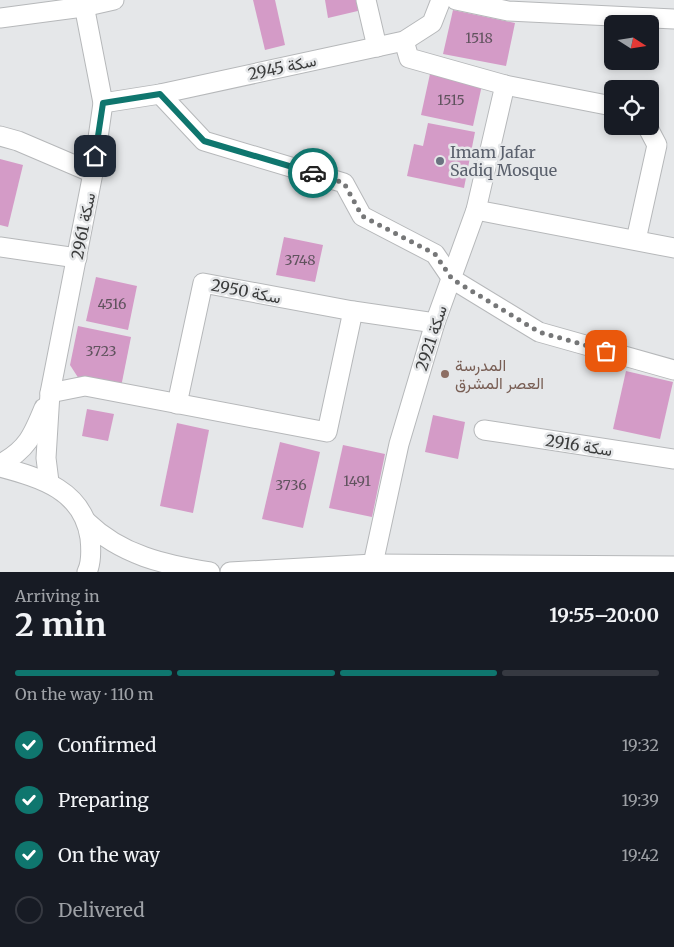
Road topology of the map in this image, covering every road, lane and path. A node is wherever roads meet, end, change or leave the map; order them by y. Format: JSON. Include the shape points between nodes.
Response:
{"nodes":[{"id":1,"x":114,"y":0,"type":"edge"},
{"id":2,"x":366,"y":0,"type":"edge"},
{"id":3,"x":441,"y":0,"type":"edge"},
{"id":4,"x":456,"y":0,"type":"edge"},
{"id":5,"x":83,"y":3,"type":"edge"},
{"id":6,"x":511,"y":5,"type":"edge"},
{"id":7,"x":0,"y":18,"type":"edge"},
{"id":8,"x":674,"y":19,"type":"edge"},
{"id":9,"x":404,"y":41,"type":"junction"},
{"id":10,"x":377,"y":46,"type":"junction"},
{"id":11,"x":505,"y":85,"type":"junction"},
{"id":12,"x":160,"y":94,"type":"junction"},
{"id":13,"x":103,"y":103,"type":"junction"},
{"id":14,"x":604,"y":104,"type":"edge"},
{"id":15,"x":652,"y":135,"type":"edge"},
{"id":16,"x":0,"y":136,"type":"edge"},
{"id":17,"x":93,"y":174,"type":"junction"},
{"id":18,"x":476,"y":210,"type":"junction"},
{"id":19,"x":636,"y":240,"type":"junction"},
{"id":20,"x":0,"y":247,"type":"edge"},
{"id":21,"x":674,"y":248,"type":"edge"},
{"id":22,"x":76,"y":258,"type":"junction"},
{"id":23,"x":452,"y":279,"type":"junction"},
{"id":24,"x":353,"y":311,"type":"junction"},
{"id":25,"x":435,"y":323,"type":"junction"},
{"id":26,"x":674,"y":370,"type":"edge"},
{"id":27,"x":50,"y":393,"type":"junction"},
{"id":28,"x":177,"y":404,"type":"junction"},
{"id":29,"x":484,"y":430,"type":"dead end"},
{"id":30,"x":674,"y":459,"type":"edge"},
{"id":31,"x":0,"y":466,"type":"edge"},
{"id":32,"x":49,"y":482,"type":"junction"},
{"id":33,"x":88,"y":522,"type":"junction"},
{"id":34,"x":373,"y":564,"type":"junction"},
{"id":35,"x":674,"y":566,"type":"edge"},
{"id":36,"x":88,"y":572,"type":"edge"},
{"id":37,"x":210,"y":572,"type":"edge"},
{"id":38,"x":230,"y":572,"type":"edge"}],
"edges":[{"from":1,"to":5,"type":"street"},
{"from":2,"to":10,"type":"street"},
{"from":3,"to":9,"type":"street","name":"سكة 2945","via":[[432,23]]},
{"from":4,"to":6,"type":"street"},
{"from":5,"to":7,"type":"street"},
{"from":5,"to":13,"type":"street","name":"سكة 2961"},
{"from":6,"to":8,"type":"street"},
{"from":9,"to":10,"type":"street","name":"سكة 2945"},
{"from":9,"to":11,"type":"street","via":[[409,58]]},
{"from":10,"to":12,"type":"street","name":"سكة 2945"},
{"from":11,"to":14,"type":"street"},
{"from":11,"to":18,"type":"street","name":"سكة 2921"},
{"from":12,"to":13,"type":"street","name":"سكة 2945"},
{"from":12,"to":23,"type":"street","via":[[204,141],[344,183],[362,216],[435,254]]},
{"from":13,"to":17,"type":"street","name":"سكة 2961"},
{"from":15,"to":19,"type":"street","via":[[657,145]]},
{"from":16,"to":17,"type":"street"},
{"from":17,"to":22,"type":"street","name":"سكة 2961"},
{"from":18,"to":19,"type":"street"},
{"from":18,"to":23,"type":"street","name":"سكة 2921"},
{"from":19,"to":21,"type":"street"},
{"from":20,"to":22,"type":"street"},
{"from":22,"to":27,"type":"street","name":"سكة 2961"},
{"from":23,"to":25,"type":"street","name":"سكة 2921"},
{"from":23,"to":26,"type":"street","via":[[539,332]]},
{"from":24,"to":25,"type":"street","name":"سكة 2950"},
{"from":24,"to":28,"type":"street","via":[[327,432]]},
{"from":24,"to":28,"type":"street","name":"سكة 2950","via":[[202,282]]},
{"from":25,"to":34,"type":"street","name":"سكة 2921","via":[[399,444]]},
{"from":27,"to":28,"type":"street","via":[[86,386]]},
{"from":27,"to":31,"type":"street","name":"سكة 2961","via":[[32,437],[16,456]]},
{"from":27,"to":32,"type":"street","name":"سكة 2961","via":[[46,458]]},
{"from":29,"to":30,"type":"street","name":"سكة 2916"},
{"from":31,"to":32,"type":"street"},
{"from":32,"to":33,"type":"street","via":[[71,498]]},
{"from":33,"to":36,"type":"street","via":[[91,545]]},
{"from":33,"to":37,"type":"street","via":[[104,538],[139,556]]},
{"from":34,"to":35,"type":"street"},
{"from":34,"to":38,"type":"street"}]}
